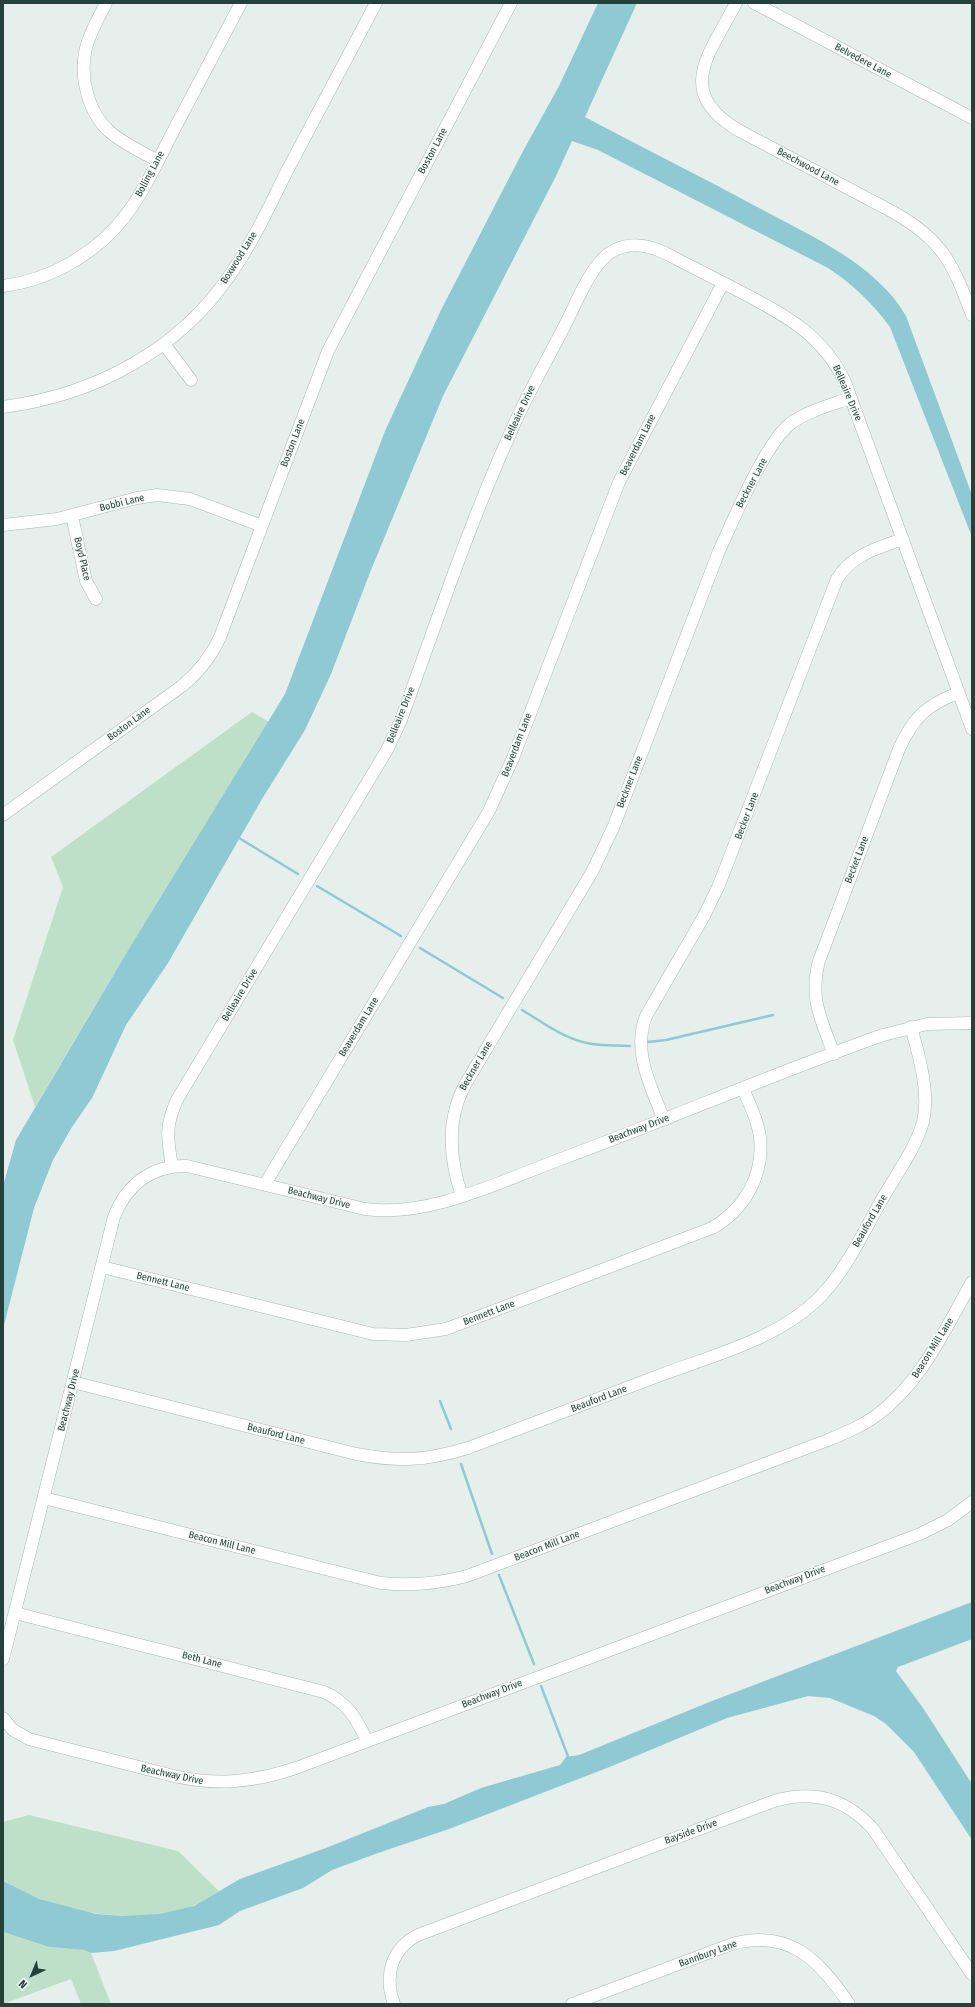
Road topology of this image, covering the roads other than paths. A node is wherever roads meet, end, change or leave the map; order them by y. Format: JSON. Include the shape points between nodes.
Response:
{"nodes":[{"id":1,"x":106,"y":3,"type":"edge"},
{"id":2,"x":241,"y":3,"type":"edge"},
{"id":3,"x":376,"y":3,"type":"edge"},
{"id":4,"x":511,"y":3,"type":"edge"},
{"id":5,"x":736,"y":3,"type":"edge"},
{"id":6,"x":754,"y":3,"type":"edge"},
{"id":7,"x":972,"y":118,"type":"edge"},
{"id":8,"x":158,"y":161,"type":"junction"},
{"id":9,"x":723,"y":283,"type":"junction"},
{"id":10,"x":3,"y":286,"type":"edge"},
{"id":11,"x":972,"y":315,"type":"edge"},
{"id":12,"x":164,"y":344,"type":"junction"},
{"id":13,"x":191,"y":380,"type":"dead end"},
{"id":14,"x":850,"y":398,"type":"junction"},
{"id":15,"x":3,"y":407,"type":"edge"},
{"id":16,"x":72,"y":516,"type":"junction"},
{"id":17,"x":3,"y":526,"type":"edge"},
{"id":18,"x":262,"y":526,"type":"junction"},
{"id":19,"x":903,"y":539,"type":"junction"},
{"id":20,"x":96,"y":599,"type":"dead end"},
{"id":21,"x":958,"y":693,"type":"junction"},
{"id":22,"x":972,"y":729,"type":"edge"},
{"id":23,"x":3,"y":815,"type":"edge"},
{"id":24,"x":972,"y":1023,"type":"edge"},
{"id":25,"x":911,"y":1027,"type":"junction"},
{"id":26,"x":834,"y":1054,"type":"junction"},
{"id":27,"x":743,"y":1089,"type":"junction"},
{"id":28,"x":664,"y":1120,"type":"junction"},
{"id":29,"x":172,"y":1166,"type":"junction"},
{"id":30,"x":265,"y":1184,"type":"junction"},
{"id":31,"x":462,"y":1196,"type":"junction"},
{"id":32,"x":102,"y":1267,"type":"junction"},
{"id":33,"x":972,"y":1282,"type":"edge"},
{"id":34,"x":73,"y":1382,"type":"junction"},
{"id":35,"x":44,"y":1498,"type":"junction"},
{"id":36,"x":972,"y":1502,"type":"edge"},
{"id":37,"x":14,"y":1613,"type":"junction"},
{"id":38,"x":3,"y":1659,"type":"edge"},
{"id":39,"x":3,"y":1718,"type":"edge"},
{"id":40,"x":367,"y":1741,"type":"junction"},
{"id":41,"x":972,"y":1974,"type":"edge"},
{"id":42,"x":394,"y":2004,"type":"edge"},
{"id":43,"x":572,"y":2004,"type":"edge"},
{"id":44,"x":849,"y":2004,"type":"edge"}],
"edges":[{"from":1,"to":8,"type":"street","via":[[84,56],[87,92],[97,116],[110,132]]},
{"from":2,"to":8,"type":"street","name":"Bolling Lane"},
{"from":3,"to":12,"type":"street","name":"Boxwood Lane","via":[[236,265],[206,305]]},
{"from":4,"to":18,"type":"street","name":"Boston Lane","via":[[330,347]]},
{"from":5,"to":11,"type":"street","name":"Beechwood Lane","via":[[702,71],[704,95],[712,111],[738,130],[918,227],[937,245],[952,265]]},
{"from":6,"to":7,"type":"street","name":"Belvedere Lane"},
{"from":8,"to":10,"type":"street","name":"Bolling Lane","via":[[126,215],[93,248],[54,272],[33,280]]},
{"from":9,"to":14,"type":"street","name":"Belleaire Drive","via":[[779,312],[810,334],[835,364]]},
{"from":9,"to":29,"type":"street","name":"Belleaire Drive","via":[[665,252],[644,245],[618,248],[597,267],[509,435],[389,745],[174,1106],[167,1134]]},
{"from":9,"to":30,"type":"street","name":"Beaverdam Lane","via":[[619,482],[513,758],[489,811]]},
{"from":12,"to":13,"type":"street"},
{"from":12,"to":15,"type":"street","name":"Boxwood Lane","via":[[125,369],[85,388],[44,400]]},
{"from":14,"to":19,"type":"street","name":"Belleaire Drive"},
{"from":14,"to":31,"type":"street","name":"Beckner Lane","via":[[804,416],[784,429],[768,452],[737,512],[719,551],[624,800],[592,872],[458,1097],[452,1123],[451,1152],[453,1169]]},
{"from":16,"to":17,"type":"street","name":"Bobbi Lane"},
{"from":16,"to":18,"type":"street","name":"Bobbi Lane","via":[[137,498],[166,495],[190,499]]},
{"from":16,"to":20,"type":"street","name":"Boyd Place","via":[[86,581]]},
{"from":18,"to":23,"type":"street","name":"Boston Lane","via":[[218,641],[201,669],[182,686]]},
{"from":19,"to":21,"type":"street","name":"Belleaire Drive"},
{"from":19,"to":28,"type":"street","name":"Becker Lane","via":[[860,556],[848,565],[837,579],[719,885],[646,1016],[641,1033],[643,1062]]},
{"from":21,"to":22,"type":"street","name":"Belleaire Drive"},
{"from":21,"to":26,"type":"street","name":"Becket Lane","via":[[930,706],[908,730],[819,961],[815,1001]]},
{"from":24,"to":25,"type":"street","name":"Beachway Drive","via":[[955,1022]]},
{"from":25,"to":26,"type":"street","name":"Beachway Drive"},
{"from":25,"to":34,"type":"street","name":"Beauford Lane","via":[[924,1097],[923,1121],[912,1148],[852,1252],[821,1296],[792,1320],[745,1343],[468,1448],[420,1460],[356,1454]]},
{"from":26,"to":27,"type":"street","name":"Beachway Drive"},
{"from":27,"to":28,"type":"street","name":"Beachway Drive"},
{"from":27,"to":32,"type":"street","name":"Bennett Lane","via":[[760,1138],[759,1164],[747,1195],[740,1206],[724,1221],[712,1228],[446,1329],[406,1335],[373,1334]]},
{"from":28,"to":31,"type":"street","name":"Beachway Drive"},
{"from":29,"to":30,"type":"street","name":"Beachway Drive","via":[[193,1167]]},
{"from":29,"to":32,"type":"street","name":"Beachway Drive","via":[[144,1177],[123,1197],[114,1217]]},
{"from":30,"to":31,"type":"street","name":"Beachway Drive","via":[[353,1206],[385,1211],[427,1207]]},
{"from":32,"to":34,"type":"street","name":"Beachway Drive"},
{"from":33,"to":35,"type":"street","name":"Beacon Mill Lane","via":[[911,1384],[876,1416],[828,1440],[452,1580],[427,1585],[380,1583]]},
{"from":34,"to":35,"type":"street","name":"Beachway Drive"},
{"from":35,"to":37,"type":"street","name":"Beachway Drive"},
{"from":36,"to":40,"type":"street","name":"Beachway Drive","via":[[948,1520],[920,1534]]},
{"from":37,"to":38,"type":"street","name":"Beachway Drive"},
{"from":37,"to":40,"type":"street","name":"Beth Lane","via":[[324,1692],[350,1710]]},
{"from":39,"to":40,"type":"street","name":"Beachway Drive","via":[[18,1734],[36,1741],[206,1782],[265,1778]]},
{"from":41,"to":42,"type":"street","name":"Bayside Drive","via":[[866,1820],[829,1799],[792,1796],[418,1935],[403,1946],[391,1966],[389,1984]]},
{"from":43,"to":44,"type":"street","name":"Bannbury Lane","via":[[732,1944],[755,1940],[773,1941],[790,1946],[813,1959],[830,1976]]}]}
